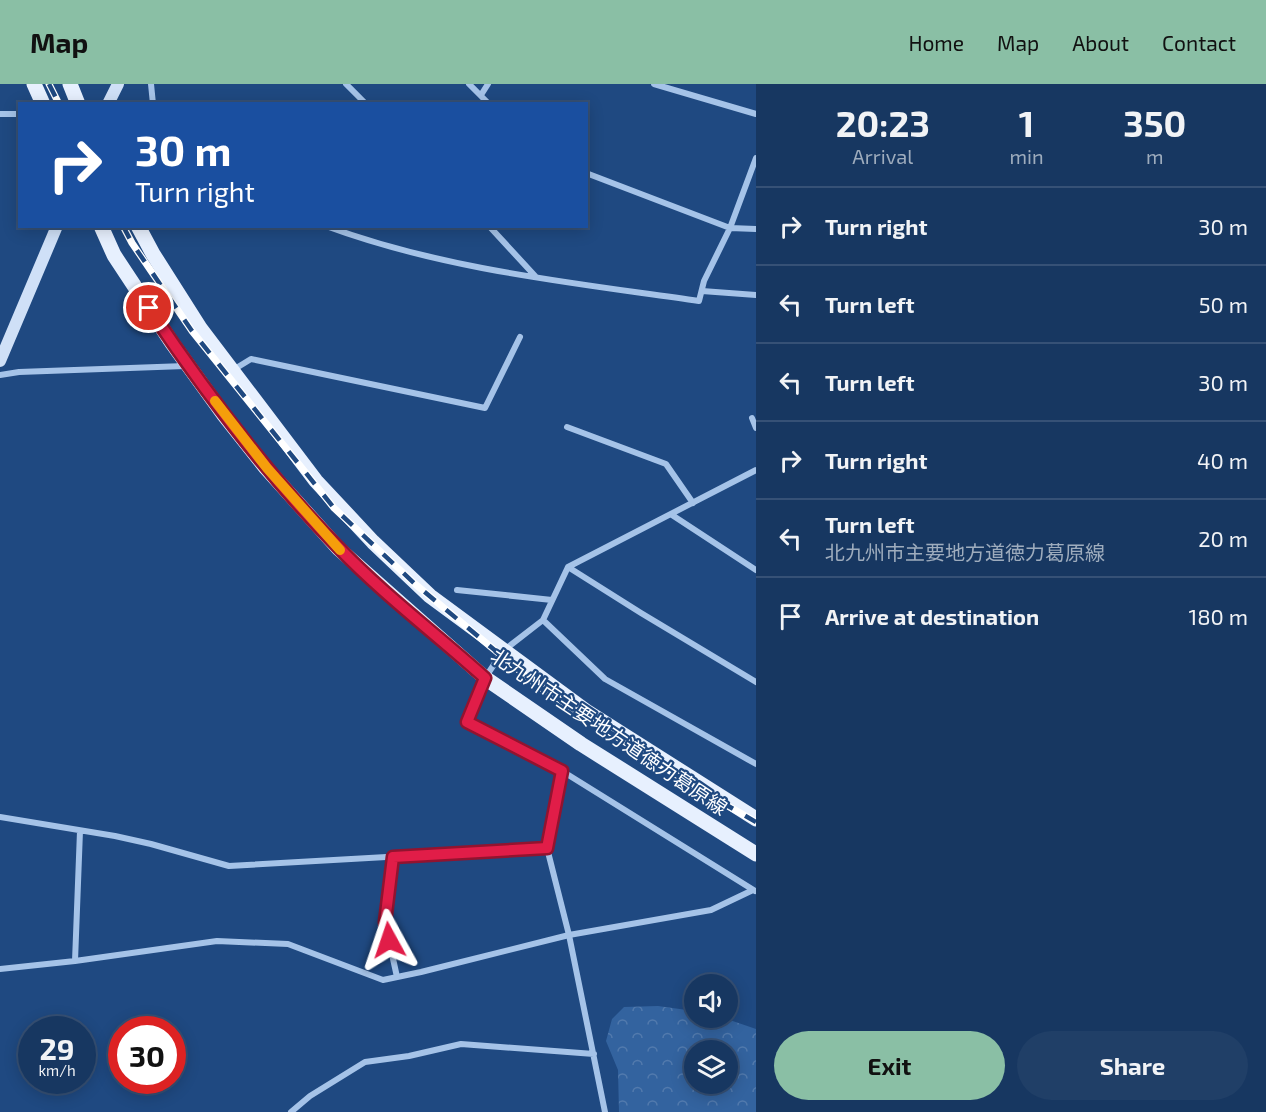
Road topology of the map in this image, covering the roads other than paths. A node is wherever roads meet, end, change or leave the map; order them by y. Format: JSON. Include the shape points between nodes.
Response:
{"nodes":[{"id":1,"x":34,"y":84,"type":"edge"},
{"id":2,"x":70,"y":84,"type":"edge"},
{"id":3,"x":118,"y":84,"type":"edge"},
{"id":4,"x":151,"y":84,"type":"edge"},
{"id":5,"x":346,"y":84,"type":"edge"},
{"id":6,"x":469,"y":84,"type":"edge"},
{"id":7,"x":488,"y":84,"type":"edge"},
{"id":8,"x":654,"y":84,"type":"edge"},
{"id":9,"x":481,"y":95,"type":"junction"},
{"id":10,"x":42,"y":102,"type":"edge"},
{"id":11,"x":77,"y":102,"type":"edge"},
{"id":12,"x":109,"y":102,"type":"edge"},
{"id":13,"x":153,"y":102,"type":"edge"},
{"id":14,"x":364,"y":102,"type":"edge"},
{"id":15,"x":487,"y":102,"type":"edge"},
{"id":16,"x":0,"y":114,"type":"edge"},
{"id":17,"x":18,"y":114,"type":"edge"},
{"id":18,"x":756,"y":114,"type":"edge"},
{"id":19,"x":756,"y":158,"type":"edge"},
{"id":20,"x":588,"y":173,"type":"edge"},
{"id":21,"x":56,"y":228,"type":"edge"},
{"id":22,"x":102,"y":228,"type":"edge"},
{"id":23,"x":139,"y":228,"type":"edge"},
{"id":24,"x":332,"y":228,"type":"edge"},
{"id":25,"x":491,"y":228,"type":"edge"},
{"id":26,"x":730,"y":228,"type":"junction"},
{"id":27,"x":756,"y":229,"type":"edge"},
{"id":28,"x":536,"y":278,"type":"junction"},
{"id":29,"x":702,"y":291,"type":"junction"},
{"id":30,"x":756,"y":295,"type":"edge"},
{"id":31,"x":520,"y":337,"type":"dead end"},
{"id":32,"x":0,"y":361,"type":"edge"},
{"id":33,"x":189,"y":365,"type":"junction"},
{"id":34,"x":232,"y":370,"type":"junction"},
{"id":35,"x":0,"y":375,"type":"edge"},
{"id":36,"x":752,"y":418,"type":"dead end"},
{"id":37,"x":567,"y":427,"type":"dead end"},
{"id":38,"x":756,"y":428,"type":"edge"},
{"id":39,"x":756,"y":470,"type":"edge"},
{"id":40,"x":693,"y":503,"type":"junction"},
{"id":41,"x":672,"y":515,"type":"junction"},
{"id":42,"x":568,"y":567,"type":"junction"},
{"id":43,"x":756,"y":570,"type":"edge"},
{"id":44,"x":457,"y":590,"type":"dead end"},
{"id":45,"x":552,"y":600,"type":"junction"},
{"id":46,"x":543,"y":620,"type":"junction"},
{"id":47,"x":503,"y":651,"type":"junction"},
{"id":48,"x":485,"y":678,"type":"junction"},
{"id":49,"x":756,"y":682,"type":"edge"},
{"id":50,"x":756,"y":764,"type":"edge"},
{"id":51,"x":562,"y":771,"type":"junction"},
{"id":52,"x":0,"y":818,"type":"edge"},
{"id":53,"x":756,"y":819,"type":"edge"},
{"id":54,"x":80,"y":831,"type":"junction"},
{"id":55,"x":547,"y":848,"type":"junction"},
{"id":56,"x":756,"y":854,"type":"edge"},
{"id":57,"x":393,"y":857,"type":"junction"},
{"id":58,"x":754,"y":891,"type":"edge"},
{"id":59,"x":569,"y":935,"type":"junction"},
{"id":60,"x":75,"y":961,"type":"junction"},
{"id":61,"x":0,"y":969,"type":"edge"},
{"id":62,"x":397,"y":977,"type":"junction"},
{"id":63,"x":594,"y":1054,"type":"junction"},
{"id":64,"x":291,"y":1112,"type":"edge"},
{"id":65,"x":605,"y":1112,"type":"edge"}],
"edges":[{"from":1,"to":10,"type":"main road"},
{"from":2,"to":11,"type":"main road"},
{"from":3,"to":12,"type":"main road"},
{"from":4,"to":13,"type":"street"},
{"from":5,"to":14,"type":"street"},
{"from":6,"to":9,"type":"street"},
{"from":7,"to":9,"type":"street"},
{"from":8,"to":18,"type":"street"},
{"from":9,"to":15,"type":"street"},
{"from":16,"to":17,"type":"street"},
{"from":19,"to":26,"type":"street"},
{"from":20,"to":26,"type":"street"},
{"from":21,"to":32,"type":"main road"},
{"from":22,"to":33,"type":"main road","name":"北九州市主要地方道徳力葛原線","via":[[114,255]]},
{"from":23,"to":34,"type":"main road","name":"北九州市主要地方道徳力葛原線","via":[[200,328]]},
{"from":24,"to":28,"type":"street","via":[[395,249]]},
{"from":25,"to":28,"type":"street"},
{"from":26,"to":27,"type":"street"},
{"from":26,"to":29,"type":"street"},
{"from":28,"to":29,"type":"street","via":[[699,300]]},
{"from":29,"to":30,"type":"street"},
{"from":31,"to":34,"type":"street","via":[[485,408],[251,359]]},
{"from":33,"to":35,"type":"street"},
{"from":33,"to":48,"type":"main road","name":"北九州市主要地方道徳力葛原線","via":[[267,468],[339,549]]},
{"from":34,"to":47,"type":"main road","name":"北九州市主要地方道徳力葛原線","via":[[316,481],[373,543],[430,596]]},
{"from":36,"to":38,"type":"street"},
{"from":37,"to":40,"type":"street","via":[[666,464]]},
{"from":39,"to":40,"type":"street"},
{"from":40,"to":41,"type":"street"},
{"from":41,"to":42,"type":"street"},
{"from":41,"to":43,"type":"street"},
{"from":42,"to":45,"type":"street"},
{"from":42,"to":49,"type":"street"},
{"from":44,"to":45,"type":"street"},
{"from":45,"to":46,"type":"street"},
{"from":46,"to":47,"type":"street"},
{"from":46,"to":50,"type":"street","via":[[605,679]]},
{"from":47,"to":48,"type":"street"},
{"from":47,"to":53,"type":"main road","name":"北九州市主要地方道徳力葛原線","via":[[586,711]]},
{"from":48,"to":51,"type":"street","via":[[467,722]]},
{"from":48,"to":56,"type":"main road","name":"北九州市主要地方道徳力葛原線","via":[[581,744]]},
{"from":51,"to":55,"type":"street"},
{"from":51,"to":58,"type":"street"},
{"from":52,"to":54,"type":"street"},
{"from":54,"to":57,"type":"street","via":[[151,844],[229,866]]},
{"from":54,"to":60,"type":"street"},
{"from":55,"to":57,"type":"street"},
{"from":55,"to":59,"type":"street"},
{"from":57,"to":62,"type":"street","via":[[385,922]]},
{"from":58,"to":59,"type":"street","via":[[711,910]]},
{"from":59,"to":62,"type":"street"},
{"from":59,"to":63,"type":"street"},
{"from":60,"to":61,"type":"street"},
{"from":60,"to":62,"type":"street","via":[[217,941],[288,944],[383,980]]},
{"from":63,"to":64,"type":"street","via":[[461,1044],[364,1062],[309,1096]]},
{"from":63,"to":65,"type":"street"}]}
